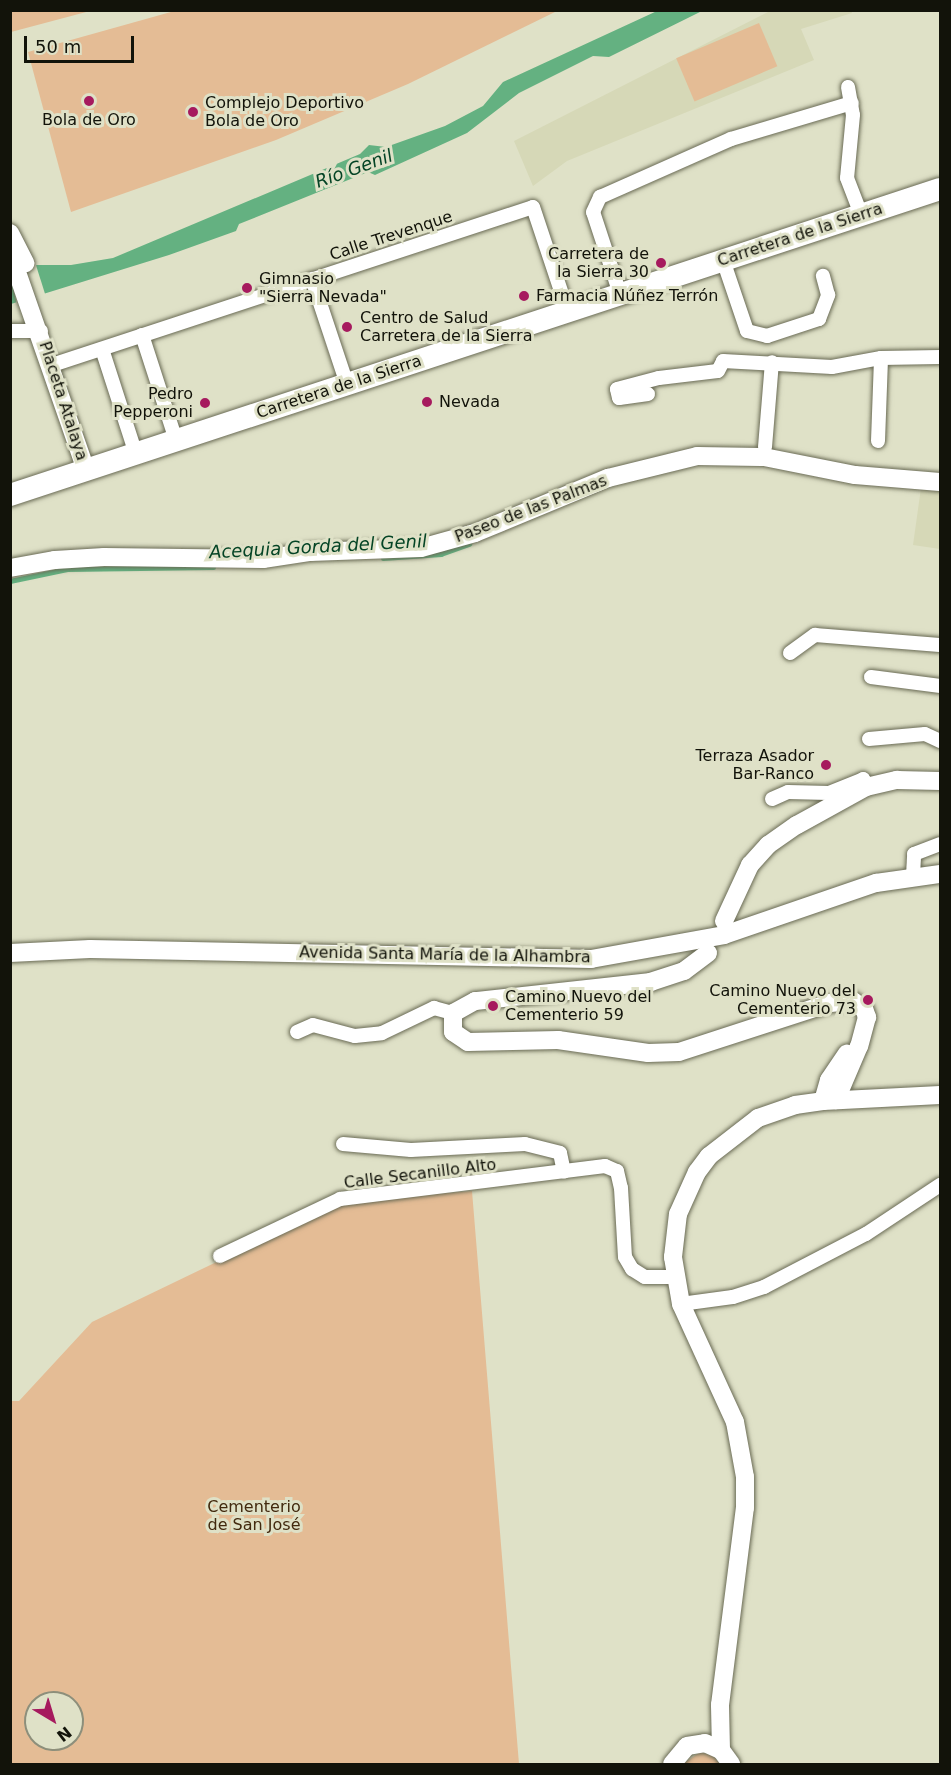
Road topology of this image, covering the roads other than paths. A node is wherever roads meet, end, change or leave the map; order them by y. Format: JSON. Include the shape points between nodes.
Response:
{"nodes":[{"id":1,"x":848,"y":87,"type":"dead end"},
{"id":2,"x":852,"y":103,"type":"junction"},
{"id":3,"x":940,"y":189,"type":"edge"},
{"id":4,"x":861,"y":215,"type":"junction"},
{"id":5,"x":13,"y":243,"type":"edge"},
{"id":6,"x":723,"y":260,"type":"junction"},
{"id":7,"x":823,"y":276,"type":"dead end"},
{"id":8,"x":312,"y":279,"type":"junction"},
{"id":9,"x":620,"y":294,"type":"junction"},
{"id":10,"x":568,"y":312,"type":"junction"},
{"id":11,"x":38,"y":322,"type":"junction"},
{"id":12,"x":10,"y":331,"type":"edge"},
{"id":13,"x":142,"y":335,"type":"junction"},
{"id":14,"x":102,"y":349,"type":"junction"},
{"id":15,"x":940,"y":357,"type":"edge"},
{"id":16,"x":881,"y":358,"type":"junction"},
{"id":17,"x":772,"y":362,"type":"junction"},
{"id":18,"x":52,"y":365,"type":"junction"},
{"id":19,"x":347,"y":384,"type":"junction"},
{"id":20,"x":648,"y":394,"type":"dead end"},
{"id":21,"x":177,"y":440,"type":"junction"},
{"id":22,"x":878,"y":441,"type":"dead end"},
{"id":23,"x":765,"y":447,"type":"dead end"},
{"id":24,"x":136,"y":454,"type":"junction"},
{"id":25,"x":86,"y":470,"type":"junction"},
{"id":26,"x":940,"y":482,"type":"edge"},
{"id":27,"x":10,"y":495,"type":"edge"},
{"id":28,"x":10,"y":568,"type":"edge"},
{"id":29,"x":940,"y":645,"type":"edge"},
{"id":30,"x":790,"y":653,"type":"dead end"},
{"id":31,"x":871,"y":677,"type":"dead end"},
{"id":32,"x":940,"y":686,"type":"edge"},
{"id":33,"x":869,"y":739,"type":"dead end"},
{"id":34,"x":940,"y":741,"type":"edge"},
{"id":35,"x":940,"y":781,"type":"edge"},
{"id":36,"x":866,"y":787,"type":"junction"},
{"id":37,"x":772,"y":799,"type":"dead end"},
{"id":38,"x":940,"y":844,"type":"edge"},
{"id":39,"x":940,"y":874,"type":"edge"},
{"id":40,"x":913,"y":876,"type":"junction"},
{"id":41,"x":724,"y":921,"type":"dead end"},
{"id":42,"x":708,"y":952,"type":"dead end"},
{"id":43,"x":10,"y":953,"type":"edge"},
{"id":44,"x":453,"y":1013,"type":"junction"},
{"id":45,"x":297,"y":1032,"type":"dead end"},
{"id":46,"x":862,"y":1032,"type":"junction"},
{"id":47,"x":848,"y":1070,"type":"junction"},
{"id":48,"x":829,"y":1080,"type":"junction"},
{"id":49,"x":940,"y":1095,"type":"edge"},
{"id":50,"x":864,"y":1099,"type":"junction"},
{"id":51,"x":830,"y":1100,"type":"junction"},
{"id":52,"x":795,"y":1105,"type":"junction"},
{"id":53,"x":343,"y":1144,"type":"dead end"},
{"id":54,"x":564,"y":1172,"type":"junction"},
{"id":55,"x":940,"y":1185,"type":"edge"},
{"id":56,"x":220,"y":1256,"type":"dead end"},
{"id":57,"x":674,"y":1277,"type":"junction"},
{"id":58,"x":681,"y":1304,"type":"junction"},
{"id":59,"x":720,"y":1705,"type":"junction"},
{"id":60,"x":687,"y":1746,"type":"junction"},
{"id":61,"x":726,"y":1757,"type":"edge"},
{"id":62,"x":672,"y":1764,"type":"edge"}],
"edges":[{"from":1,"to":2,"type":"street"},
{"from":2,"to":4,"type":"street","via":[[847,172]]},
{"from":2,"to":9,"type":"street","via":[[731,139],[600,197],[593,212]]},
{"from":3,"to":4,"type":"main road","name":"Carretera de la Sierra"},
{"from":4,"to":6,"type":"main road","name":"Carretera de la Sierra"},
{"from":5,"to":11,"type":"street","name":"Placeta Atalaya"},
{"from":6,"to":7,"type":"street","via":[[747,331],[767,336],[819,319],[828,295]]},
{"from":6,"to":9,"type":"main road","name":"Carretera de la Sierra"},
{"from":8,"to":10,"type":"street","name":"Calle Trevenque","via":[[533,207]]},
{"from":8,"to":13,"type":"street","name":"Calle Trevenque"},
{"from":8,"to":19,"type":"street"},
{"from":9,"to":10,"type":"main road","name":"Carretera de la Sierra"},
{"from":10,"to":19,"type":"main road","name":"Carretera de la Sierra"},
{"from":11,"to":12,"type":"street"},
{"from":11,"to":18,"type":"street","name":"Placeta Atalaya"},
{"from":13,"to":14,"type":"street","name":"Calle Trevenque"},
{"from":13,"to":21,"type":"street"},
{"from":14,"to":18,"type":"street","name":"Calle Trevenque"},
{"from":14,"to":24,"type":"street"},
{"from":15,"to":16,"type":"street"},
{"from":16,"to":17,"type":"street","via":[[832,367]]},
{"from":16,"to":22,"type":"street"},
{"from":17,"to":20,"type":"street","via":[[723,362],[718,371],[659,378],[617,389],[619,398]]},
{"from":17,"to":23,"type":"street"},
{"from":18,"to":25,"type":"street","name":"Placeta Atalaya"},
{"from":19,"to":21,"type":"main road","name":"Carretera de la Sierra"},
{"from":21,"to":24,"type":"main road","name":"Carretera de la Sierra"},
{"from":24,"to":25,"type":"main road","name":"Carretera de la Sierra"},
{"from":25,"to":27,"type":"main road","name":"Carretera de la Sierra"},
{"from":26,"to":28,"type":"street","name":"Paseo de las Palmas","via":[[855,475],[764,457],[697,456],[608,478],[476,533],[421,548],[310,552],[263,559],[104,557]]},
{"from":29,"to":30,"type":"street","via":[[815,635]]},
{"from":31,"to":32,"type":"street"},
{"from":33,"to":34,"type":"street","via":[[926,734]]},
{"from":35,"to":36,"type":"street","via":[[897,780]]},
{"from":36,"to":37,"type":"street","via":[[863,779],[829,793],[788,792]]},
{"from":36,"to":41,"type":"street","via":[[768,845],[750,865]]},
{"from":38,"to":40,"type":"street","via":[[914,854]]},
{"from":39,"to":40,"type":"street","name":"Avenida Santa María de la Alhambra"},
{"from":40,"to":43,"type":"street","name":"Avenida Santa María de la Alhambra","via":[[876,883],[724,935],[591,959],[90,949]]},
{"from":42,"to":44,"type":"street","via":[[684,971],[651,982],[489,998]]},
{"from":44,"to":45,"type":"street","via":[[434,1008],[373,1034],[355,1036],[313,1025]]},
{"from":44,"to":46,"type":"street","via":[[453,1032],[468,1042],[558,1040],[665,1053],[701,1048],[844,1000],[864,1009],[867,1017]]},
{"from":46,"to":47,"type":"street"},
{"from":46,"to":48,"type":"street"},
{"from":47,"to":50,"type":"street"},
{"from":47,"to":51,"type":"street"},
{"from":48,"to":51,"type":"street"},
{"from":48,"to":52,"type":"street"},
{"from":49,"to":50,"type":"street"},
{"from":50,"to":51,"type":"street"},
{"from":51,"to":52,"type":"street"},
{"from":52,"to":57,"type":"street","via":[[741,1128],[697,1172],[675,1230]]},
{"from":53,"to":54,"type":"street","name":"Calle Secanillo Alto","via":[[411,1149],[525,1144],[560,1153]]},
{"from":54,"to":56,"type":"street","name":"Calle Secanillo Alto","via":[[340,1199]]},
{"from":54,"to":57,"type":"street","name":"Calle Secanillo Alto","via":[[605,1166],[617,1171],[625,1257],[632,1269],[645,1277]]},
{"from":55,"to":58,"type":"street","via":[[866,1234],[764,1287],[733,1297]]},
{"from":57,"to":58,"type":"street"},
{"from":58,"to":59,"type":"street","via":[[735,1422],[745,1477],[745,1508]]},
{"from":59,"to":60,"type":"street","via":[[707,1728]]},
{"from":59,"to":61,"type":"street"},
{"from":60,"to":61,"type":"street","via":[[705,1743]]},
{"from":60,"to":62,"type":"street"}]}
